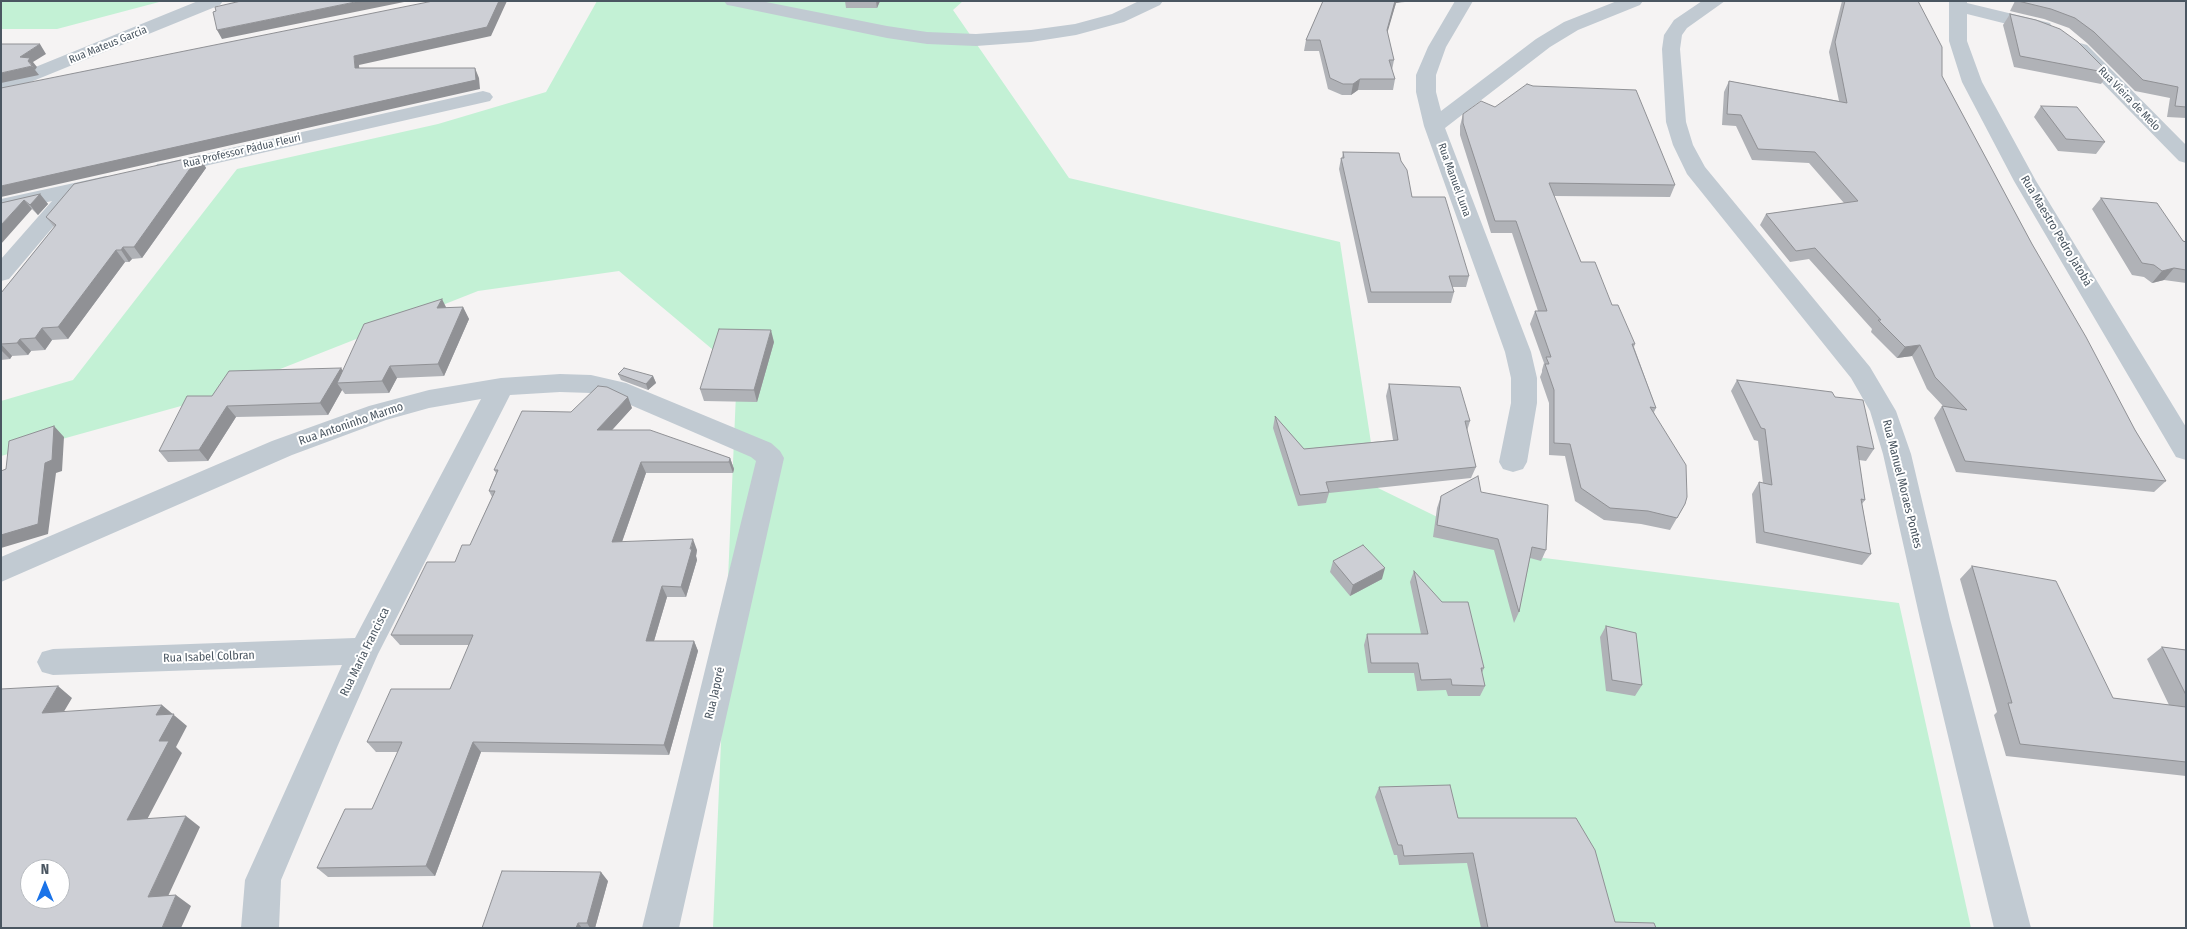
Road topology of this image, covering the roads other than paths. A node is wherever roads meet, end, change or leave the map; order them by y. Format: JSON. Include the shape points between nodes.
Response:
{"nodes":[{"id":1,"x":214,"y":1,"type":"edge"},
{"id":2,"x":732,"y":1,"type":"edge"},
{"id":3,"x":1154,"y":1,"type":"edge"},
{"id":4,"x":1464,"y":1,"type":"edge"},
{"id":5,"x":1634,"y":1,"type":"edge"},
{"id":6,"x":1716,"y":1,"type":"edge"},
{"id":7,"x":1958,"y":4,"type":"edge"},
{"id":8,"x":794,"y":6,"type":"edge"},
{"id":9,"x":78,"y":76,"type":"edge"},
{"id":10,"x":1,"y":90,"type":"edge"},
{"id":11,"x":483,"y":97,"type":"dead end"},
{"id":12,"x":1434,"y":126,"type":"junction"},
{"id":13,"x":2186,"y":156,"type":"edge"},
{"id":14,"x":75,"y":189,"type":"junction"},
{"id":15,"x":1,"y":206,"type":"edge"},
{"id":16,"x":1,"y":274,"type":"edge"},
{"id":17,"x":501,"y":388,"type":"junction"},
{"id":18,"x":2186,"y":450,"type":"edge"},
{"id":19,"x":770,"y":458,"type":"joint"},
{"id":20,"x":1513,"y":462,"type":"dead end"},
{"id":21,"x":1,"y":570,"type":"edge"},
{"id":22,"x":364,"y":651,"type":"junction"},
{"id":23,"x":53,"y":662,"type":"dead end"},
{"id":24,"x":260,"y":928,"type":"edge"},
{"id":25,"x":660,"y":928,"type":"edge"},
{"id":26,"x":2013,"y":928,"type":"edge"}],
"edges":[{"from":1,"to":10,"type":"street","name":"Rua Mateus Garcia"},
{"from":2,"to":8,"type":"street"},
{"from":3,"to":8,"type":"street","via":[[1118,18],[1076,29],[976,40],[888,32]]},
{"from":4,"to":12,"type":"street","name":"Rua Manuel Luna","via":[[1437,47],[1426,75],[1426,92]]},
{"from":5,"to":12,"type":"street","via":[[1571,26]]},
{"from":6,"to":26,"type":"street","name":"Rua Manuel Moraes Pontes","via":[[1680,24],[1673,35],[1676,122],[1683,145],[1694,169],[1861,373],[1883,411],[1897,454]]},
{"from":7,"to":13,"type":"street","name":"Rua Vieira de Melo","via":[[2064,37],[2079,48]]},
{"from":7,"to":18,"type":"street","name":"Rua Maestro Pedro Jatobá","via":[[1958,41],[1972,82],[2025,181]]},
{"from":9,"to":10,"type":"street"},
{"from":11,"to":14,"type":"street","name":"Rua Professor Pádua Fleuri"},
{"from":12,"to":20,"type":"street","name":"Rua Manuel Luna","via":[[1518,352],[1524,378],[1524,403]]},
{"from":14,"to":15,"type":"street","name":"Rua Professor Pádua Fleuri"},
{"from":14,"to":16,"type":"street"},
{"from":17,"to":19,"type":"street","name":"Rua Antoninho Marmo","via":[[560,383],[617,389],[761,450]]},
{"from":17,"to":21,"type":"street","name":"Rua Antoninho Marmo","via":[[429,399],[378,413],[282,448]]},
{"from":17,"to":22,"type":"street","name":"Rua Maria Francisca"},
{"from":19,"to":25,"type":"street","name":"Rua Japoré"},
{"from":22,"to":23,"type":"street","name":"Rua Isabel Colbran"},
{"from":22,"to":24,"type":"street","name":"Rua Maria Francisca","via":[[264,880]]}]}
